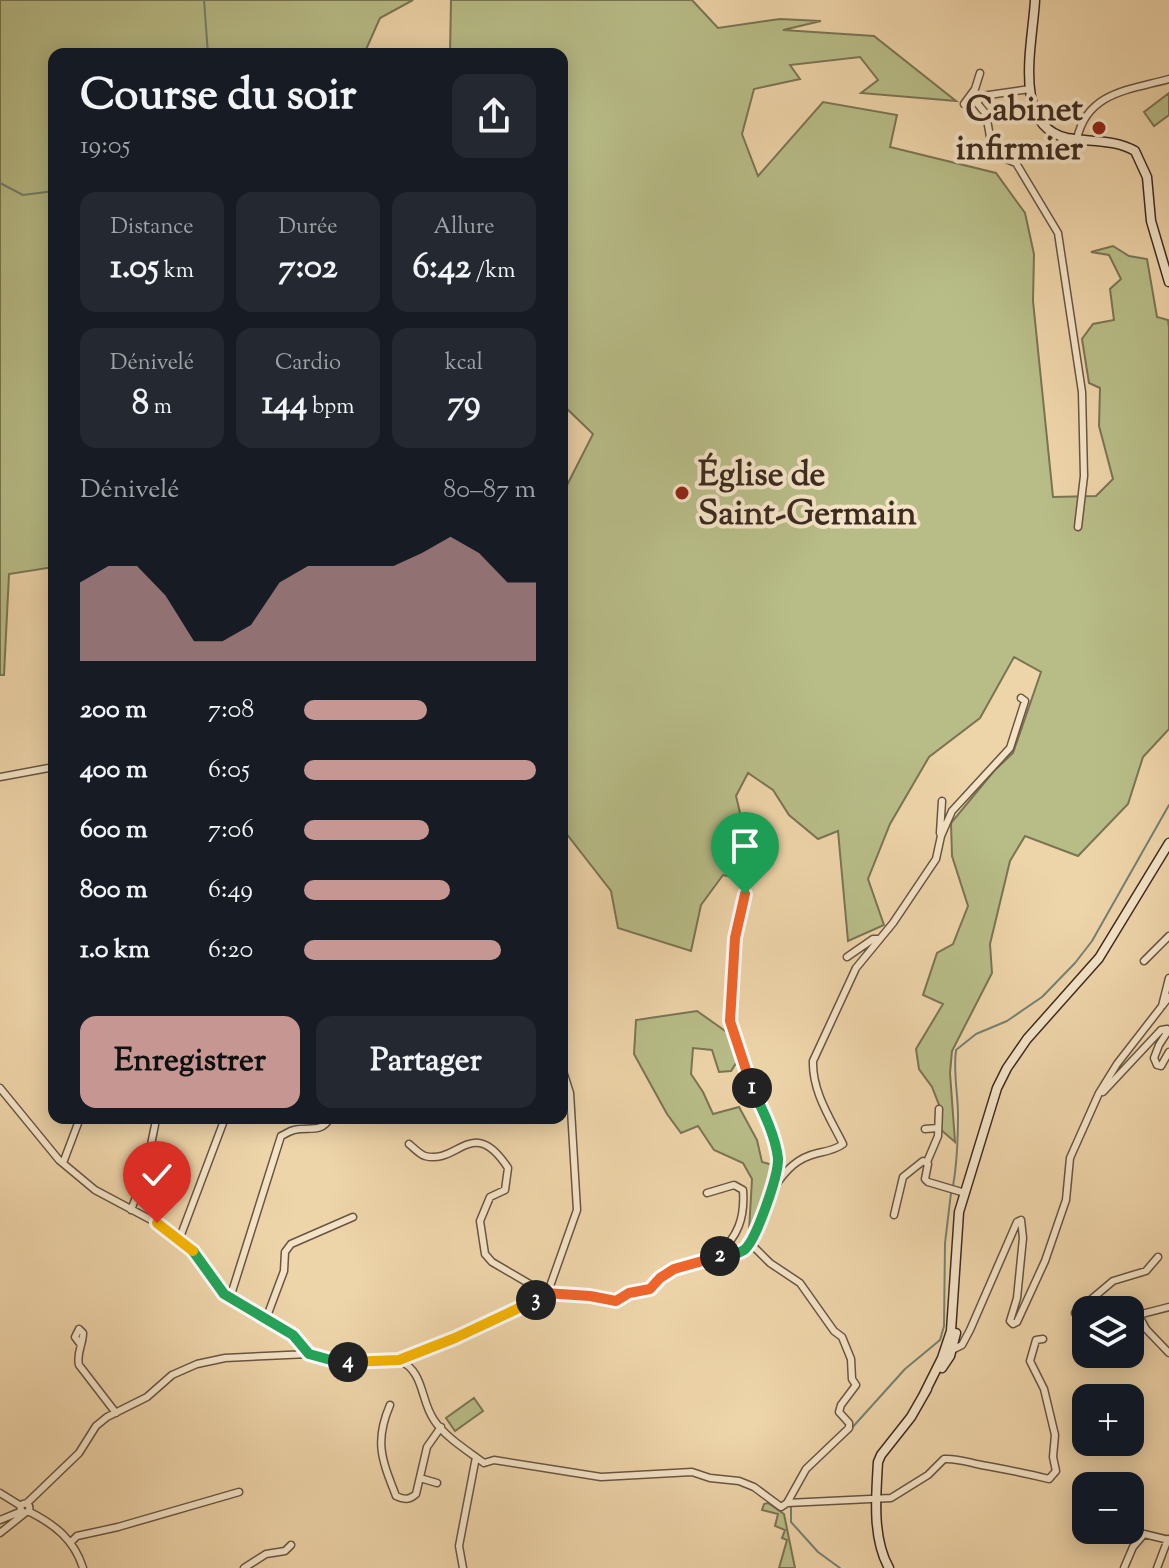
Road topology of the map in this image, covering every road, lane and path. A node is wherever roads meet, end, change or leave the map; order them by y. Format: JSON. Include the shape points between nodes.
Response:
{"nodes":[{"id":1,"x":1035,"y":0,"type":"edge"},
{"id":2,"x":980,"y":73,"type":"dead end"},
{"id":3,"x":1169,"y":79,"type":"edge"},
{"id":4,"x":1030,"y":89,"type":"junction"},
{"id":5,"x":964,"y":104,"type":"dead end"},
{"id":6,"x":1077,"y":139,"type":"junction"},
{"id":7,"x":1169,"y":282,"type":"edge"},
{"id":8,"x":1078,"y":527,"type":"dead end"},
{"id":9,"x":1021,"y":698,"type":"dead end"},
{"id":10,"x":48,"y":768,"type":"edge"},
{"id":11,"x":0,"y":777,"type":"edge"},
{"id":12,"x":942,"y":801,"type":"dead end"},
{"id":13,"x":748,"y":824,"type":"dead end"},
{"id":14,"x":941,"y":836,"type":"junction"},
{"id":15,"x":1169,"y":843,"type":"edge"},
{"id":16,"x":1169,"y":936,"type":"edge"},
{"id":17,"x":878,"y":939,"type":"junction"},
{"id":18,"x":847,"y":957,"type":"dead end"},
{"id":19,"x":1144,"y":961,"type":"dead end"},
{"id":20,"x":1169,"y":978,"type":"edge"},
{"id":21,"x":1169,"y":997,"type":"edge"},
{"id":22,"x":1162,"y":1006,"type":"junction"},
{"id":23,"x":1169,"y":1052,"type":"edge"},
{"id":24,"x":568,"y":1087,"type":"edge"},
{"id":25,"x":0,"y":1088,"type":"edge"},
{"id":26,"x":1099,"y":1093,"type":"junction"},
{"id":27,"x":939,"y":1109,"type":"dead end"},
{"id":28,"x":78,"y":1124,"type":"edge"},
{"id":29,"x":223,"y":1124,"type":"edge"},
{"id":30,"x":327,"y":1124,"type":"edge"},
{"id":31,"x":155,"y":1125,"type":"dead end"},
{"id":32,"x":938,"y":1128,"type":"junction"},
{"id":33,"x":925,"y":1129,"type":"dead end"},
{"id":34,"x":409,"y":1144,"type":"dead end"},
{"id":35,"x":927,"y":1162,"type":"junction"},
{"id":36,"x":63,"y":1163,"type":"junction"},
{"id":37,"x":775,"y":1186,"type":"junction"},
{"id":38,"x":960,"y":1192,"type":"junction"},
{"id":39,"x":707,"y":1193,"type":"dead end"},
{"id":40,"x":131,"y":1210,"type":"junction"},
{"id":41,"x":894,"y":1215,"type":"dead end"},
{"id":42,"x":353,"y":1217,"type":"dead end"},
{"id":43,"x":179,"y":1240,"type":"junction"},
{"id":44,"x":747,"y":1248,"type":"junction"},
{"id":45,"x":716,"y":1257,"type":"junction"},
{"id":46,"x":1158,"y":1257,"type":"dead end"},
{"id":47,"x":545,"y":1293,"type":"junction"},
{"id":48,"x":1097,"y":1296,"type":"edge"},
{"id":49,"x":230,"y":1298,"type":"junction"},
{"id":50,"x":954,"y":1301,"type":"junction"},
{"id":51,"x":1169,"y":1307,"type":"edge"},
{"id":52,"x":1144,"y":1314,"type":"edge"},
{"id":53,"x":266,"y":1319,"type":"junction"},
{"id":54,"x":1144,"y":1325,"type":"edge"},
{"id":55,"x":1043,"y":1339,"type":"dead end"},
{"id":56,"x":81,"y":1345,"type":"dead end"},
{"id":57,"x":952,"y":1350,"type":"junction"},
{"id":58,"x":1169,"y":1353,"type":"edge"},
{"id":59,"x":309,"y":1354,"type":"junction"},
{"id":60,"x":399,"y":1360,"type":"junction"},
{"id":61,"x":924,"y":1394,"type":"junction"},
{"id":62,"x":390,"y":1405,"type":"dead end"},
{"id":63,"x":116,"y":1413,"type":"junction"},
{"id":64,"x":441,"y":1427,"type":"junction"},
{"id":65,"x":476,"y":1457,"type":"junction"},
{"id":66,"x":420,"y":1478,"type":"junction"},
{"id":67,"x":437,"y":1483,"type":"dead end"},
{"id":68,"x":239,"y":1492,"type":"dead end"},
{"id":69,"x":0,"y":1493,"type":"edge"},
{"id":70,"x":878,"y":1499,"type":"junction"},
{"id":71,"x":787,"y":1503,"type":"junction"},
{"id":72,"x":24,"y":1509,"type":"junction"},
{"id":73,"x":0,"y":1520,"type":"edge"},
{"id":74,"x":0,"y":1533,"type":"edge"},
{"id":75,"x":1168,"y":1540,"type":"edge"},
{"id":76,"x":70,"y":1543,"type":"junction"},
{"id":77,"x":291,"y":1545,"type":"dead end"},
{"id":78,"x":83,"y":1568,"type":"edge"},
{"id":79,"x":244,"y":1568,"type":"edge"},
{"id":80,"x":463,"y":1568,"type":"edge"},
{"id":81,"x":889,"y":1568,"type":"edge"},
{"id":82,"x":1124,"y":1568,"type":"edge"},
{"id":83,"x":1157,"y":1568,"type":"edge"}],
"edges":[{"from":1,"to":4,"type":"main road"},
{"from":2,"to":5,"type":"street"},
{"from":3,"to":6,"type":"street","via":[[1103,98],[1085,117]]},
{"from":4,"to":6,"type":"main road","via":[[1042,125]]},
{"from":4,"to":8,"type":"street","via":[[982,96],[977,103],[986,114],[996,155],[1016,163],[1058,233],[1082,392],[1085,470]]},
{"from":6,"to":7,"type":"main road","via":[[1118,144],[1139,157]]},
{"from":9,"to":14,"type":"street","via":[[1025,701],[1010,748],[952,811]]},
{"from":10,"to":11,"type":"street"},
{"from":12,"to":14,"type":"street"},
{"from":13,"to":37,"type":"street","via":[[730,1021],[778,1155]]},
{"from":14,"to":17,"type":"street","via":[[936,859]]},
{"from":15,"to":38,"type":"main road","via":[[1099,958],[1007,1068]]},
{"from":16,"to":19,"type":"street"},
{"from":17,"to":18,"type":"street"},
{"from":17,"to":37,"type":"street","via":[[856,968],[813,1061],[816,1089],[843,1144],[800,1159]]},
{"from":20,"to":22,"type":"street"},
{"from":21,"to":22,"type":"street"},
{"from":22,"to":26,"type":"street"},
{"from":23,"to":26,"type":"street","via":[[1157,1065],[1154,1058],[1168,1031],[1161,1030]]},
{"from":24,"to":47,"type":"street","via":[[577,1210]]},
{"from":25,"to":36,"type":"street"},
{"from":26,"to":57,"type":"street","via":[[1070,1158],[1066,1200],[1045,1261],[1017,1322],[1010,1321],[1017,1298],[1021,1220],[970,1330],[962,1345]]},
{"from":27,"to":32,"type":"street"},
{"from":28,"to":36,"type":"street"},
{"from":29,"to":43,"type":"street"},
{"from":30,"to":49,"type":"street","via":[[281,1136]]},
{"from":31,"to":40,"type":"street"},
{"from":32,"to":33,"type":"street"},
{"from":32,"to":35,"type":"street"},
{"from":34,"to":47,"type":"street","via":[[428,1157],[470,1142],[498,1152],[508,1168],[505,1190],[490,1197],[480,1221],[485,1254]]},
{"from":35,"to":38,"type":"street","via":[[925,1179]]},
{"from":35,"to":41,"type":"street","via":[[903,1177]]},
{"from":36,"to":40,"type":"street","via":[[95,1190]]},
{"from":37,"to":44,"type":"street"},
{"from":38,"to":50,"type":"main road"},
{"from":39,"to":45,"type":"street","via":[[734,1185],[743,1190],[738,1230]]},
{"from":40,"to":43,"type":"street"},
{"from":42,"to":53,"type":"street","via":[[291,1244]]},
{"from":43,"to":49,"type":"street","via":[[199,1256],[202,1267]]},
{"from":44,"to":45,"type":"street"},
{"from":44,"to":71,"type":"street","via":[[755,1248],[807,1291],[842,1337],[856,1385],[839,1412],[849,1428],[806,1469]]},
{"from":45,"to":47,"type":"street","via":[[674,1269],[650,1289],[616,1301]]},
{"from":46,"to":48,"type":"street","via":[[1146,1271],[1113,1281]]},
{"from":47,"to":60,"type":"street"},
{"from":49,"to":53,"type":"street"},
{"from":50,"to":57,"type":"main road"},
{"from":50,"to":61,"type":"main road","via":[[947,1346]]},
{"from":51,"to":52,"type":"street"},
{"from":53,"to":59,"type":"street","via":[[293,1335]]},
{"from":54,"to":58,"type":"street"},
{"from":55,"to":70,"type":"street","via":[[1036,1340],[1030,1361],[1044,1389],[1055,1435],[1053,1478],[944,1459],[891,1498]]},
{"from":56,"to":63,"type":"street","via":[[79,1365]]},
{"from":57,"to":61,"type":"main road"},
{"from":59,"to":60,"type":"street","via":[[338,1362]]},
{"from":59,"to":63,"type":"street","via":[[197,1364]]},
{"from":60,"to":64,"type":"street","via":[[419,1378]]},
{"from":61,"to":70,"type":"main road","via":[[881,1455]]},
{"from":62,"to":66,"type":"street","via":[[380,1455],[396,1496],[410,1499]]},
{"from":63,"to":72,"type":"street","via":[[96,1426],[79,1453]]},
{"from":64,"to":65,"type":"street"},
{"from":64,"to":66,"type":"street","via":[[427,1447]]},
{"from":65,"to":71,"type":"street","via":[[484,1463],[494,1460],[601,1477],[692,1472],[739,1481],[781,1507]]},
{"from":65,"to":80,"type":"street","via":[[459,1546]]},
{"from":66,"to":67,"type":"street"},
{"from":68,"to":76,"type":"street","via":[[77,1536]]},
{"from":69,"to":72,"type":"street"},
{"from":70,"to":71,"type":"street"},
{"from":70,"to":81,"type":"main road","via":[[878,1530]]},
{"from":72,"to":73,"type":"street"},
{"from":72,"to":74,"type":"street"},
{"from":72,"to":76,"type":"street","via":[[52,1523]]},
{"from":75,"to":82,"type":"street","via":[[1144,1534]]},
{"from":75,"to":83,"type":"street"},
{"from":76,"to":78,"type":"street"},
{"from":77,"to":79,"type":"street"}]}
